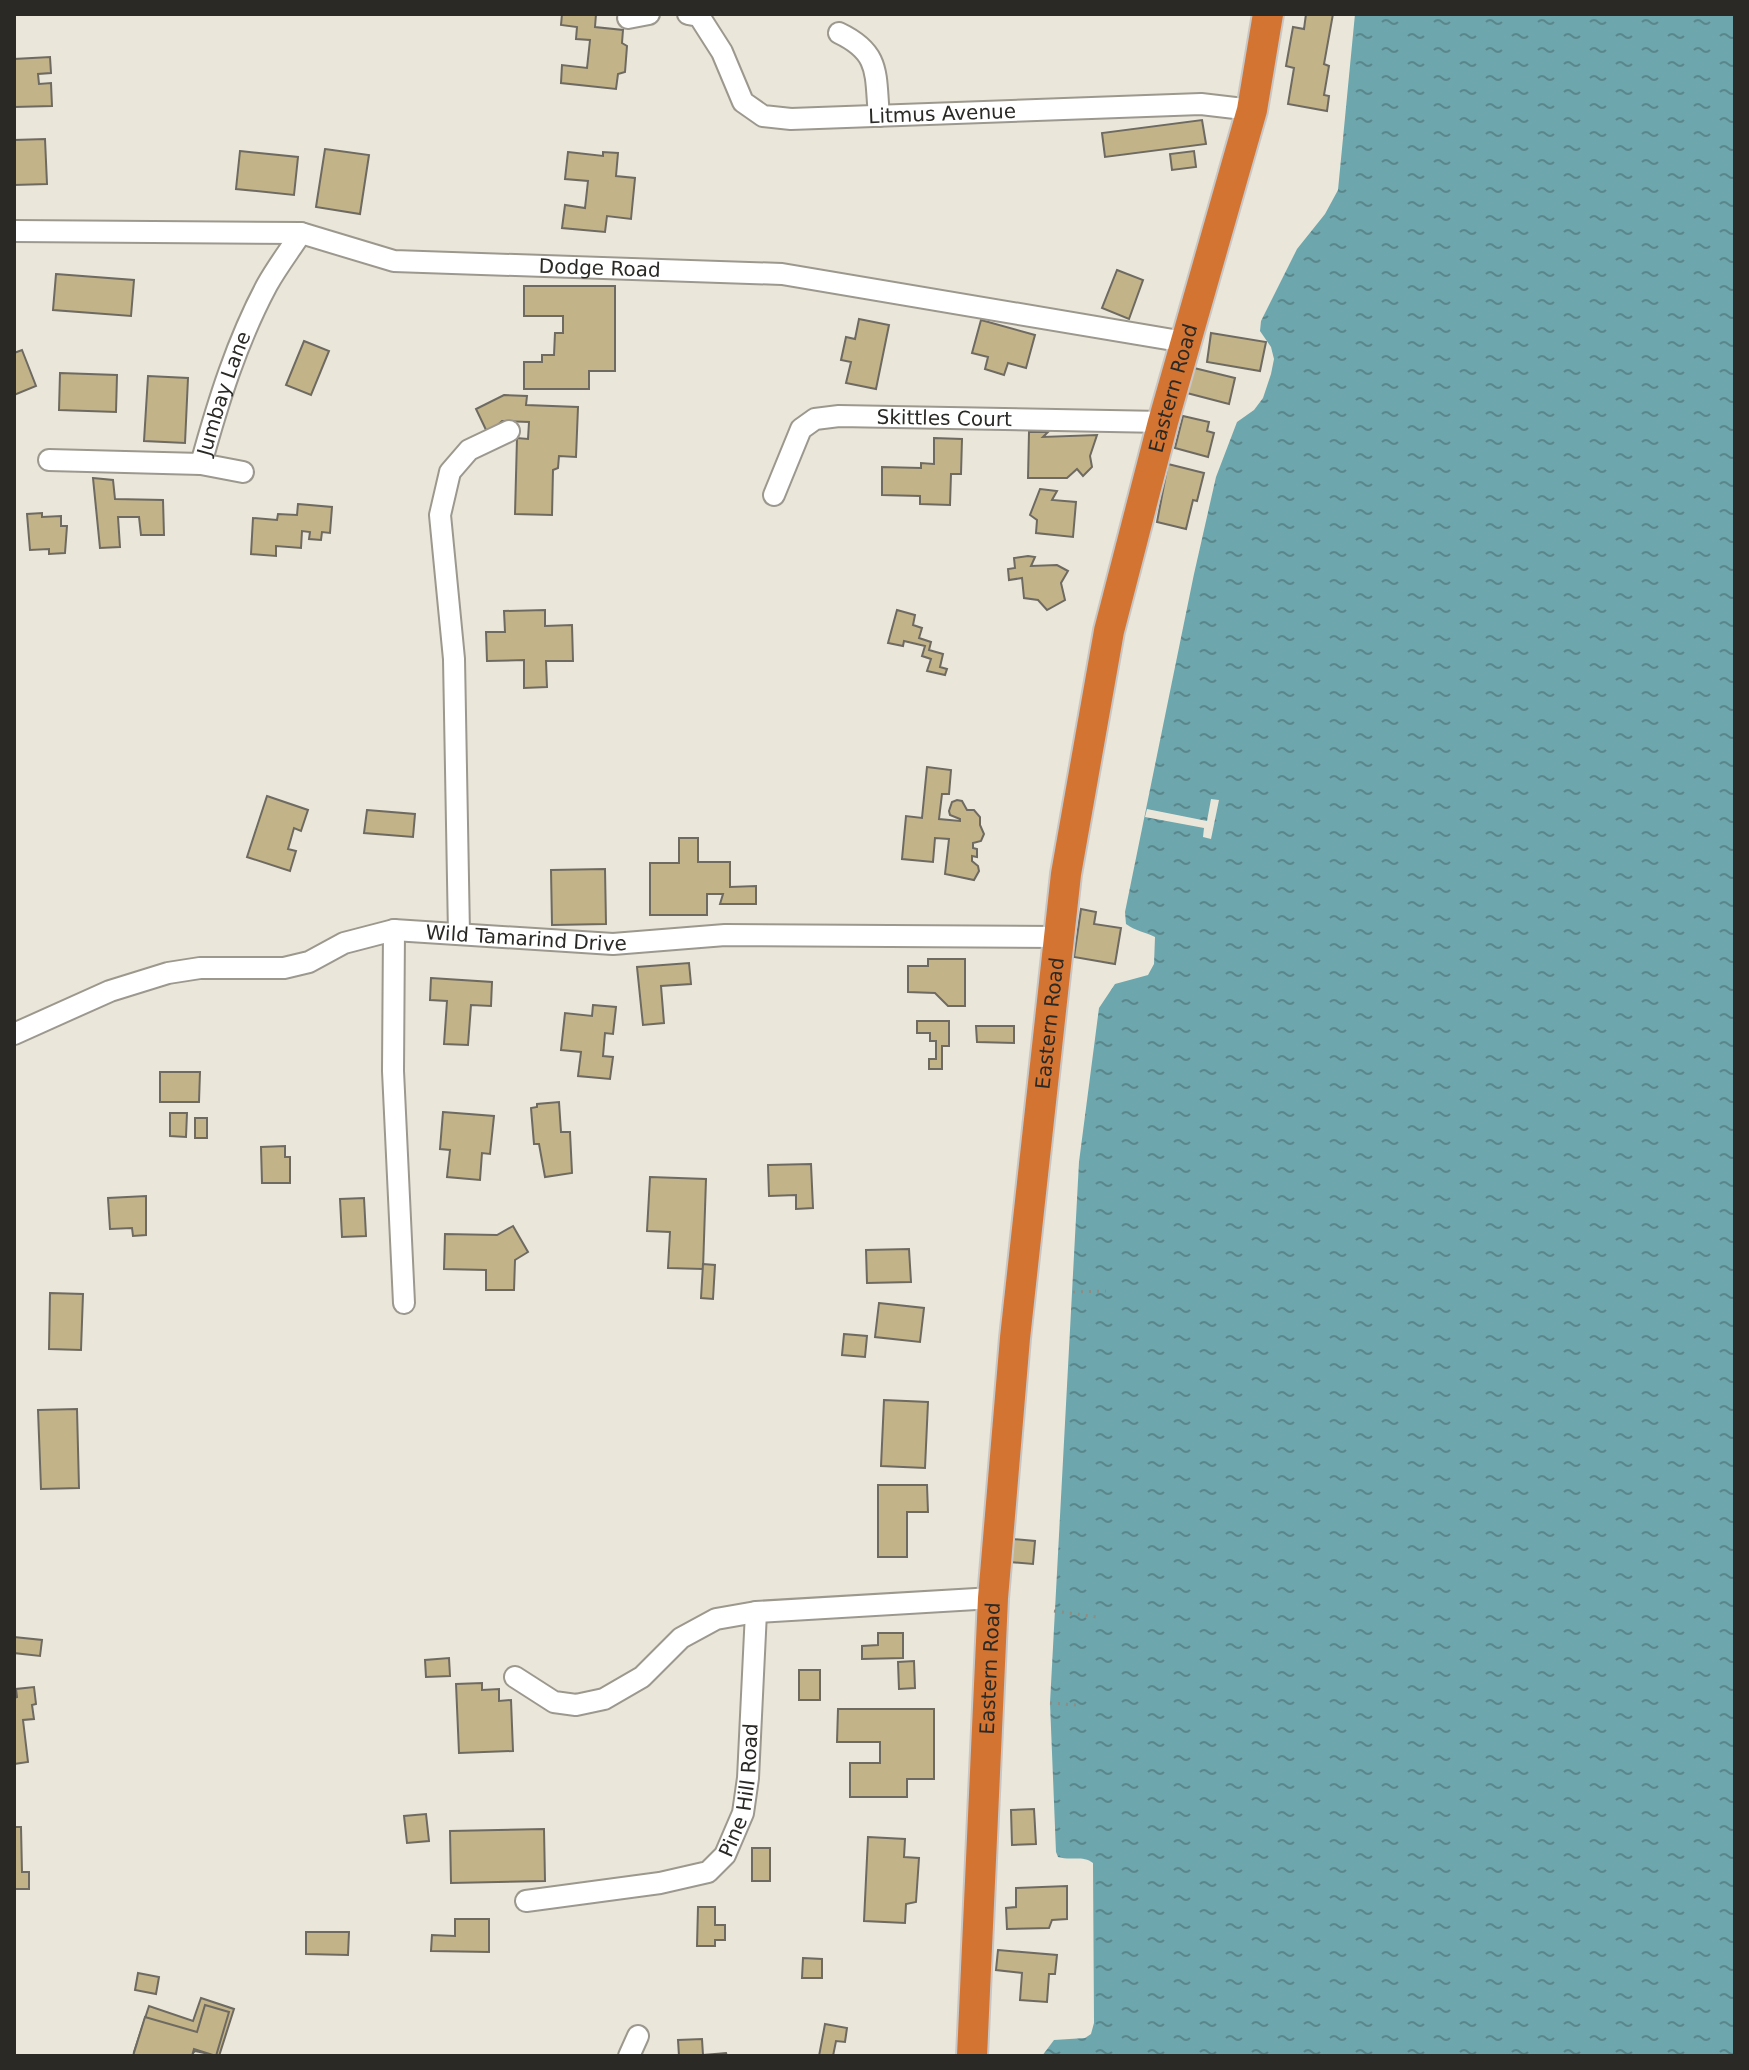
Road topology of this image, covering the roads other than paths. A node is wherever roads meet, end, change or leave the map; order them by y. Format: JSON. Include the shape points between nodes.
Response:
{"nodes":[{"id":1,"x":649,"y":14,"type":"edge"},
{"id":2,"x":688,"y":14,"type":"edge"},
{"id":3,"x":1268,"y":14,"type":"edge"},
{"id":4,"x":628,"y":18,"type":"dead end"},
{"id":5,"x":839,"y":33,"type":"dead end"},
{"id":6,"x":1252,"y":110,"type":"junction"},
{"id":7,"x":879,"y":116,"type":"junction"},
{"id":8,"x":14,"y":231,"type":"edge"},
{"id":9,"x":301,"y":233,"type":"junction"},
{"id":10,"x":1185,"y":342,"type":"junction"},
{"id":11,"x":1163,"y":422,"type":"junction"},
{"id":12,"x":509,"y":431,"type":"dead end"},
{"id":13,"x":49,"y":460,"type":"dead end"},
{"id":14,"x":201,"y":464,"type":"junction"},
{"id":15,"x":243,"y":472,"type":"dead end"},
{"id":16,"x":774,"y":495,"type":"dead end"},
{"id":17,"x":394,"y":930,"type":"junction"},
{"id":18,"x":459,"y":934,"type":"junction"},
{"id":19,"x":1058,"y":937,"type":"junction"},
{"id":20,"x":14,"y":1034,"type":"edge"},
{"id":21,"x":404,"y":1303,"type":"dead end"},
{"id":22,"x":993,"y":1598,"type":"junction"},
{"id":23,"x":756,"y":1612,"type":"junction"},
{"id":24,"x":515,"y":1677,"type":"dead end"},
{"id":25,"x":526,"y":1901,"type":"dead end"},
{"id":26,"x":638,"y":2036,"type":"dead end"},
{"id":27,"x":629,"y":2056,"type":"edge"},
{"id":28,"x":972,"y":2056,"type":"edge"}],
"edges":[{"from":1,"to":4,"type":"street"},
{"from":2,"to":7,"type":"street","name":"Litmus Avenue","via":[[699,16],[722,52],[743,102],[763,116]]},
{"from":3,"to":6,"type":"highway","name":"Eastern Road"},
{"from":5,"to":7,"type":"street","via":[[868,52]]},
{"from":6,"to":7,"type":"street","name":"Litmus Avenue","via":[[1201,104]]},
{"from":6,"to":10,"type":"highway","name":"Eastern Road"},
{"from":8,"to":9,"type":"street","name":"Dodge Road"},
{"from":9,"to":10,"type":"street","name":"Dodge Road","via":[[394,261],[782,274]]},
{"from":9,"to":14,"type":"street","name":"Jumbay Lane","via":[[268,284],[237,348]]},
{"from":10,"to":11,"type":"highway","name":"Eastern Road"},
{"from":11,"to":16,"type":"street","name":"Skittles Court","via":[[815,419],[801,429]]},
{"from":11,"to":19,"type":"highway","name":"Eastern Road","via":[[1109,631]]},
{"from":12,"to":18,"type":"street","via":[[469,450],[450,472],[440,515],[454,659]]},
{"from":13,"to":14,"type":"street","name":"Jumbay Lane"},
{"from":14,"to":15,"type":"street"},
{"from":17,"to":18,"type":"street","name":"Wild Tamarind Drive"},
{"from":17,"to":20,"type":"street","name":"Wild Tamarind Drive","via":[[344,943],[309,962],[284,968],[168,973],[110,991]]},
{"from":17,"to":21,"type":"street","via":[[393,1071]]},
{"from":18,"to":19,"type":"street","name":"Wild Tamarind Drive","via":[[613,944],[725,935]]},
{"from":19,"to":22,"type":"highway","name":"Eastern Road"},
{"from":22,"to":23,"type":"street"},
{"from":22,"to":28,"type":"highway","name":"Eastern Road"},
{"from":23,"to":24,"type":"street","via":[[716,1619],[681,1638],[642,1677],[604,1699],[576,1705],[554,1702]]},
{"from":23,"to":25,"type":"street","name":"Pine Hill Road","via":[[748,1778],[743,1813],[725,1855],[708,1872]]},
{"from":26,"to":27,"type":"street"}]}
